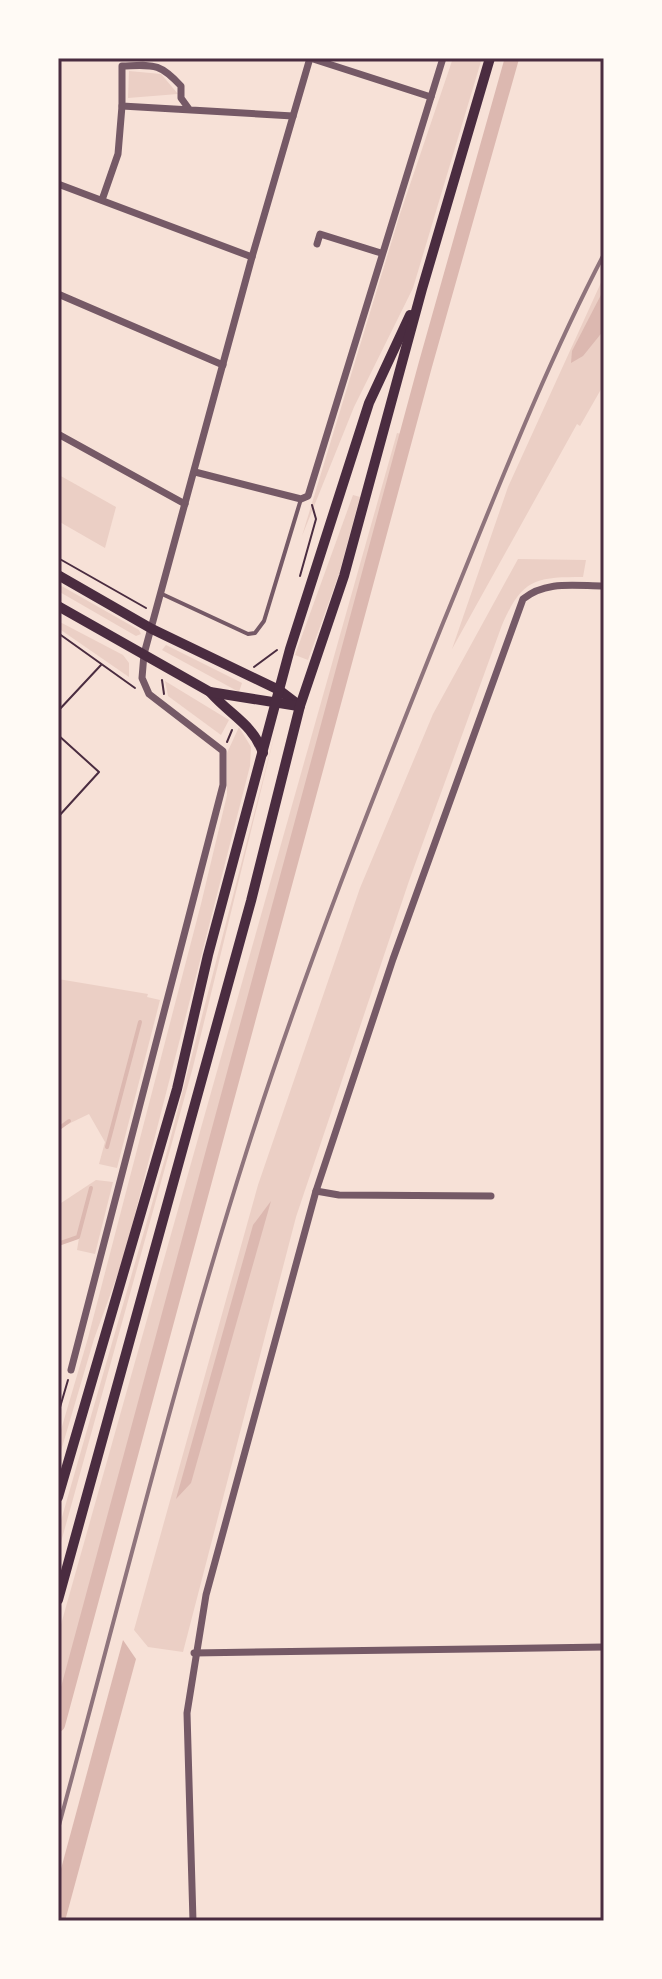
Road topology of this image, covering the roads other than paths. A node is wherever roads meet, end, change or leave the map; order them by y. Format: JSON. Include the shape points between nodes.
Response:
{"nodes":[{"id":1,"x":310,"y":58,"type":"edge"},
{"id":2,"x":443,"y":58,"type":"edge"},
{"id":3,"x":490,"y":58,"type":"edge"},
{"id":4,"x":122,"y":62,"type":"edge"},
{"id":5,"x":431,"y":97,"type":"junction"},
{"id":6,"x":122,"y":106,"type":"junction"},
{"id":7,"x":189,"y":109,"type":"junction"},
{"id":8,"x":293,"y":116,"type":"junction"},
{"id":9,"x":58,"y":184,"type":"edge"},
{"id":10,"x":102,"y":200,"type":"junction"},
{"id":11,"x":317,"y":244,"type":"dead end"},
{"id":12,"x":381,"y":253,"type":"junction"},
{"id":13,"x":252,"y":257,"type":"junction"},
{"id":14,"x":422,"y":289,"type":"junction"},
{"id":15,"x":58,"y":294,"type":"edge"},
{"id":16,"x":223,"y":365,"type":"junction"},
{"id":17,"x":58,"y":434,"type":"edge"},
{"id":18,"x":195,"y":472,"type":"junction"},
{"id":19,"x":304,"y":498,"type":"junction"},
{"id":20,"x":185,"y":504,"type":"junction"},
{"id":21,"x":58,"y":575,"type":"edge"},
{"id":22,"x":604,"y":586,"type":"edge"},
{"id":23,"x":162,"y":594,"type":"junction"},
{"id":24,"x":58,"y":607,"type":"edge"},
{"id":25,"x":152,"y":629,"type":"junction"},
{"id":26,"x":144,"y":654,"type":"junction"},
{"id":27,"x":279,"y":690,"type":"junction"},
{"id":28,"x":210,"y":692,"type":"junction"},
{"id":29,"x":276,"y":705,"type":"junction"},
{"id":30,"x":300,"y":706,"type":"junction"},
{"id":31,"x":263,"y":753,"type":"junction"},
{"id":32,"x":316,"y":1191,"type":"junction"},
{"id":33,"x":491,"y":1196,"type":"dead end"},
{"id":34,"x":71,"y":1370,"type":"road end"},
{"id":35,"x":58,"y":1497,"type":"edge"},
{"id":36,"x":58,"y":1600,"type":"edge"},
{"id":37,"x":604,"y":1647,"type":"edge"},
{"id":38,"x":194,"y":1653,"type":"junction"},
{"id":39,"x":193,"y":1921,"type":"edge"}],
"edges":[{"from":1,"to":5,"type":"street"},
{"from":1,"to":8,"type":"street"},
{"from":2,"to":5,"type":"street"},
{"from":3,"to":14,"type":"main road"},
{"from":4,"to":6,"type":"street"},
{"from":4,"to":7,"type":"street","via":[[166,69],[181,86]]},
{"from":5,"to":12,"type":"street"},
{"from":6,"to":7,"type":"street"},
{"from":6,"to":10,"type":"street","via":[[118,154]]},
{"from":7,"to":8,"type":"street"},
{"from":8,"to":13,"type":"street"},
{"from":9,"to":10,"type":"street"},
{"from":10,"to":13,"type":"street"},
{"from":11,"to":12,"type":"street","via":[[320,234]]},
{"from":12,"to":19,"type":"street"},
{"from":13,"to":16,"type":"street"},
{"from":14,"to":27,"type":"main road","via":[[369,403]]},
{"from":14,"to":30,"type":"main road","via":[[344,576]]},
{"from":15,"to":16,"type":"street"},
{"from":16,"to":18,"type":"street"},
{"from":17,"to":20,"type":"street"},
{"from":18,"to":19,"type":"street"},
{"from":18,"to":20,"type":"street"},
{"from":19,"to":23,"type":"lane","via":[[264,621],[255,633]]},
{"from":20,"to":23,"type":"street"},
{"from":21,"to":25,"type":"main road"},
{"from":22,"to":32,"type":"street","via":[[549,586],[523,599]]},
{"from":23,"to":25,"type":"street"},
{"from":24,"to":26,"type":"main road"},
{"from":25,"to":26,"type":"street"},
{"from":25,"to":27,"type":"main road"},
{"from":26,"to":28,"type":"main road"},
{"from":26,"to":34,"type":"street","via":[[142,678],[149,694],[223,751],[220,797]]},
{"from":27,"to":29,"type":"main road"},
{"from":27,"to":30,"type":"main road"},
{"from":28,"to":29,"type":"main road"},
{"from":28,"to":31,"type":"main road","via":[[255,731]]},
{"from":29,"to":30,"type":"main road"},
{"from":29,"to":31,"type":"main road"},
{"from":30,"to":36,"type":"main road"},
{"from":31,"to":35,"type":"main road","via":[[137,1236]]},
{"from":32,"to":33,"type":"street"},
{"from":32,"to":38,"type":"street"},
{"from":37,"to":38,"type":"street"},
{"from":38,"to":39,"type":"street","via":[[187,1713]]}]}
